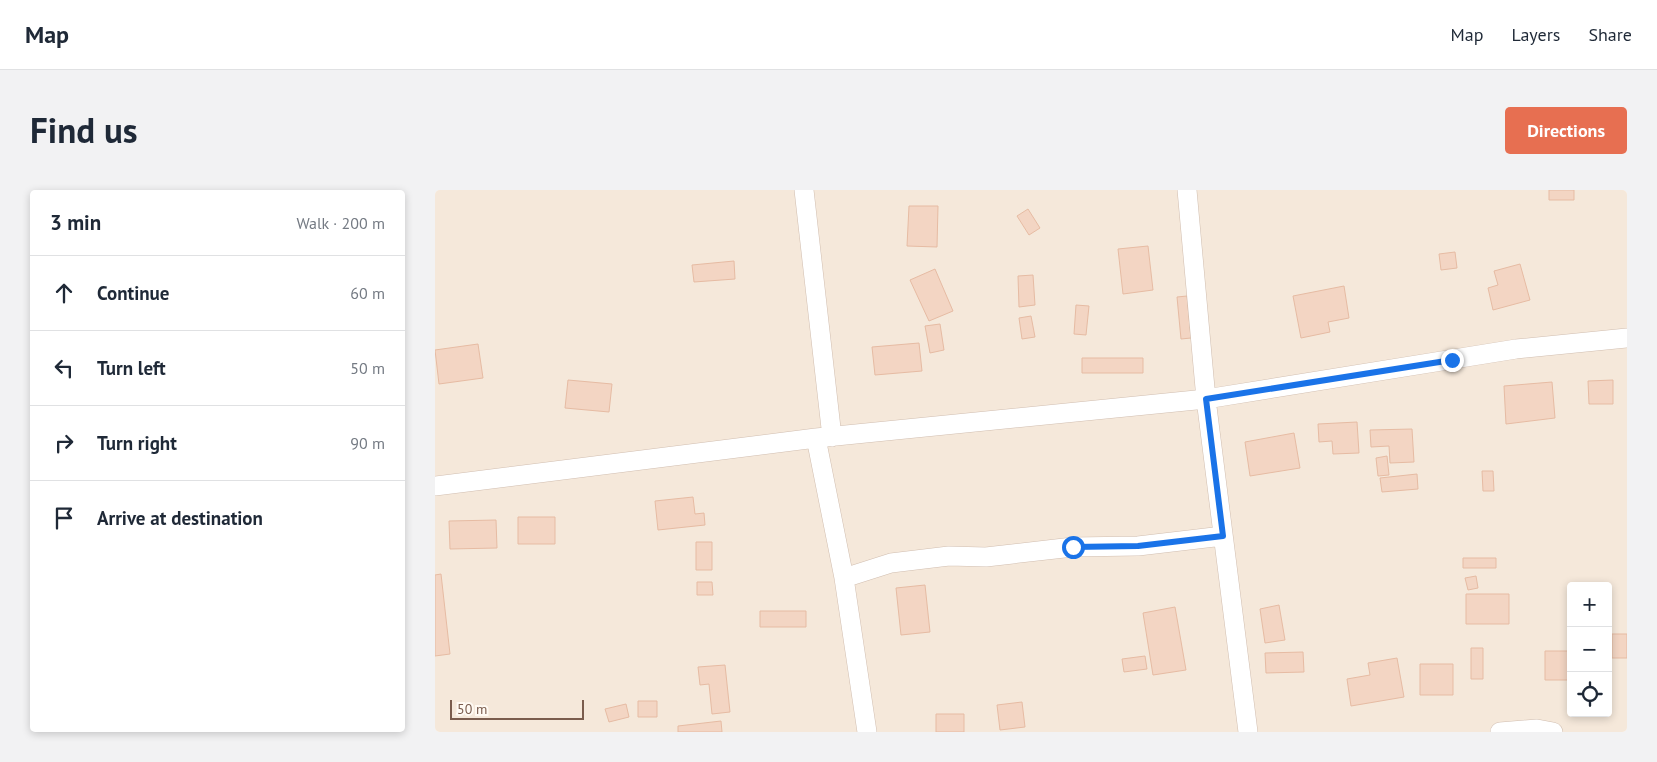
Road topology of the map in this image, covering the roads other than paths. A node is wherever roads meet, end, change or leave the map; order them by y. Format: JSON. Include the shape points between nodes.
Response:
{"nodes":[{"id":1,"x":804,"y":190,"type":"edge"},
{"id":2,"x":1187,"y":190,"type":"edge"},
{"id":3,"x":1627,"y":338,"type":"edge"},
{"id":4,"x":1206,"y":399,"type":"junction"},
{"id":5,"x":824,"y":438,"type":"junction"},
{"id":6,"x":435,"y":486,"type":"edge"},
{"id":7,"x":1223,"y":536,"type":"junction"},
{"id":8,"x":844,"y":578,"type":"junction"},
{"id":9,"x":867,"y":732,"type":"edge"},
{"id":10,"x":1248,"y":732,"type":"edge"},
{"id":11,"x":1500,"y":732,"type":"edge"},
{"id":12,"x":1553,"y":732,"type":"edge"}],
"edges":[{"from":1,"to":5,"type":"street"},
{"from":2,"to":4,"type":"street"},
{"from":3,"to":4,"type":"street","via":[[1516,349]]},
{"from":4,"to":5,"type":"street"},
{"from":4,"to":7,"type":"street"},
{"from":5,"to":6,"type":"street"},
{"from":5,"to":8,"type":"street"},
{"from":7,"to":8,"type":"street","via":[[1138,546],[949,556],[891,563]]},
{"from":7,"to":10,"type":"street"},
{"from":8,"to":9,"type":"street"},
{"from":11,"to":12,"type":"street","via":[[1537,729]]}]}
